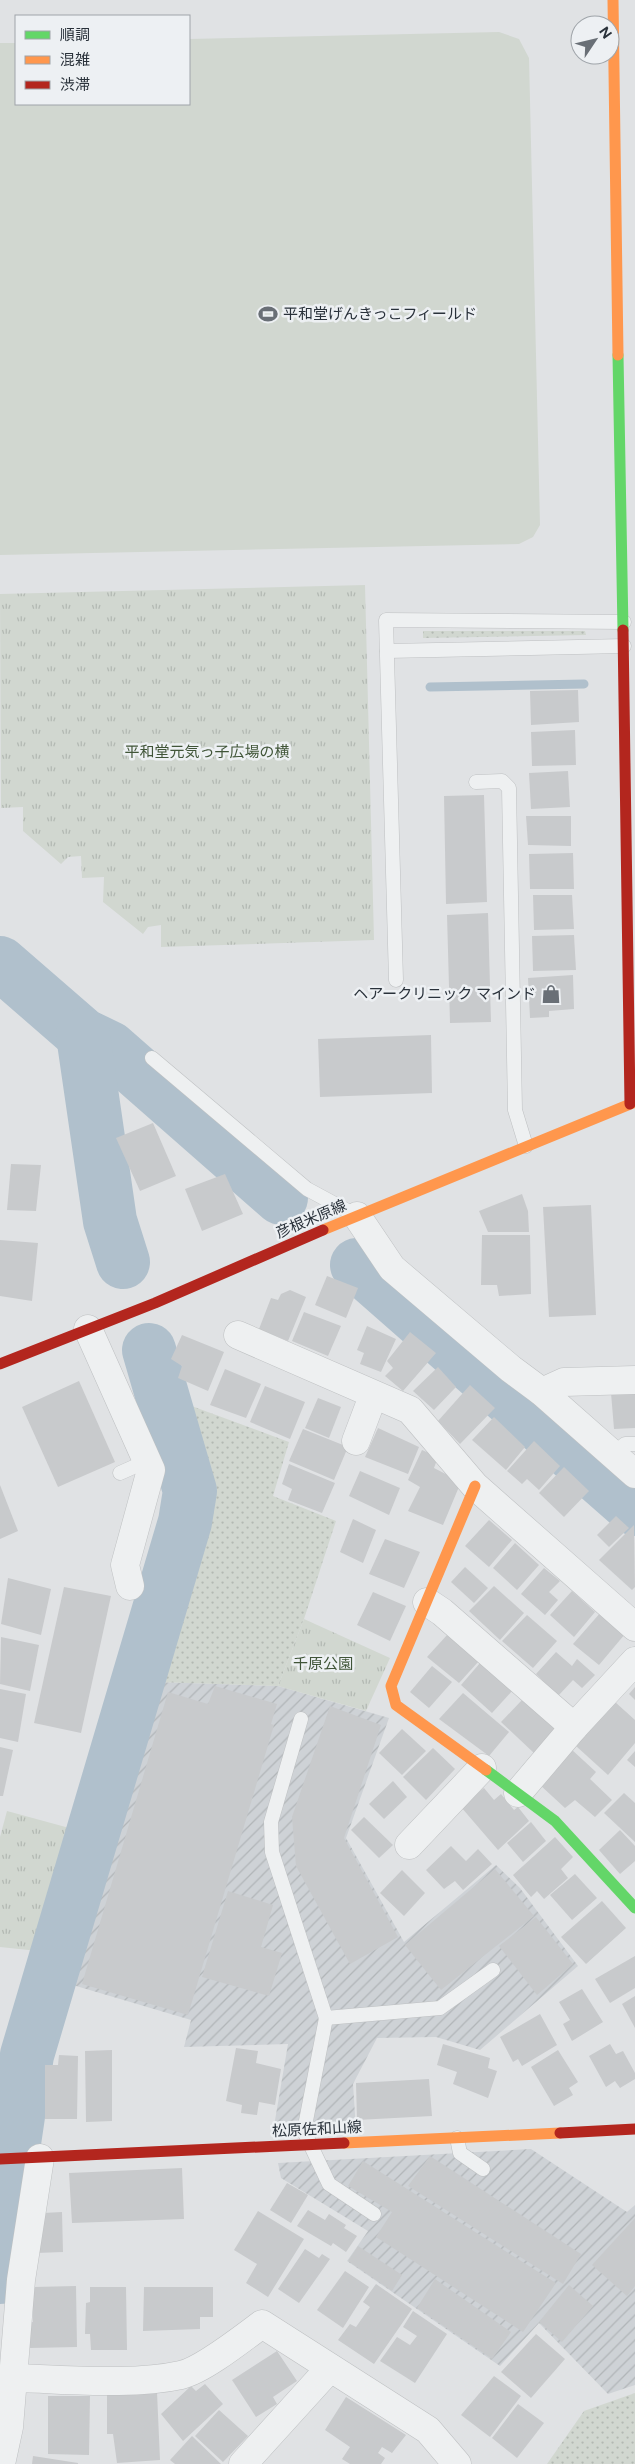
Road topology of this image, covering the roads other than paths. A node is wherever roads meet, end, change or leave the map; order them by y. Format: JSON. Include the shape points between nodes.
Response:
{"nodes":[{"id":1,"x":613,"y":0,"type":"edge"},
{"id":2,"x":624,"y":622,"type":"junction"},
{"id":3,"x":624,"y":646,"type":"junction"},
{"id":4,"x":388,"y":651,"type":"junction"},
{"id":5,"x":476,"y":782,"type":"dead end"},
{"id":6,"x":631,"y":883,"type":"edge"},
{"id":7,"x":396,"y":980,"type":"dead end"},
{"id":8,"x":152,"y":1058,"type":"dead end"},
{"id":9,"x":633,"y":1103,"type":"edge"},
{"id":10,"x":526,"y":1146,"type":"junction"},
{"id":11,"x":357,"y":1216,"type":"junction"},
{"id":12,"x":88,"y":1329,"type":"junction"},
{"id":13,"x":238,"y":1335,"type":"dead end"},
{"id":14,"x":0,"y":1364,"type":"edge"},
{"id":15,"x":635,"y":1380,"type":"edge"},
{"id":16,"x":542,"y":1392,"type":"junction"},
{"id":17,"x":373,"y":1396,"type":"junction"},
{"id":18,"x":356,"y":1441,"type":"dead end"},
{"id":19,"x":624,"y":1450,"type":"edge"},
{"id":20,"x":147,"y":1461,"type":"junction"},
{"id":21,"x":120,"y":1473,"type":"dead end"},
{"id":22,"x":635,"y":1474,"type":"edge"},
{"id":23,"x":475,"y":1486,"type":"junction"},
{"id":24,"x":130,"y":1586,"type":"dead end"},
{"id":25,"x":427,"y":1602,"type":"junction"},
{"id":26,"x":635,"y":1627,"type":"edge"},
{"id":27,"x":635,"y":1661,"type":"edge"},
{"id":28,"x":301,"y":1719,"type":"dead end"},
{"id":29,"x":574,"y":1727,"type":"junction"},
{"id":30,"x":482,"y":1768,"type":"junction"},
{"id":31,"x":518,"y":1794,"type":"junction"},
{"id":32,"x":409,"y":1845,"type":"dead end"},
{"id":33,"x":632,"y":1899,"type":"edge"},
{"id":34,"x":493,"y":1970,"type":"dead end"},
{"id":35,"x":326,"y":2018,"type":"junction"},
{"id":36,"x":635,"y":2130,"type":"edge"},
{"id":37,"x":457,"y":2138,"type":"junction"},
{"id":38,"x":310,"y":2145,"type":"junction"},
{"id":39,"x":40,"y":2158,"type":"junction"},
{"id":40,"x":0,"y":2159,"type":"edge"},
{"id":41,"x":483,"y":2169,"type":"dead end"},
{"id":42,"x":374,"y":2214,"type":"dead end"},
{"id":43,"x":330,"y":2368,"type":"junction"},
{"id":44,"x":13,"y":2378,"type":"junction"},
{"id":45,"x":1,"y":2464,"type":"edge"},
{"id":46,"x":243,"y":2464,"type":"edge"},
{"id":47,"x":457,"y":2464,"type":"edge"}],
"edges":[{"from":1,"to":2,"type":"street"},
{"from":2,"to":3,"type":"street"},
{"from":2,"to":4,"type":"lane","via":[[386,620]]},
{"from":3,"to":4,"type":"lane"},
{"from":3,"to":6,"type":"street"},
{"from":4,"to":7,"type":"lane"},
{"from":5,"to":10,"type":"lane","via":[[502,781],[509,788],[515,1110]]},
{"from":6,"to":9,"type":"street"},
{"from":8,"to":11,"type":"lane","via":[[307,1189]]},
{"from":9,"to":10,"type":"street","name":"彦根米原線"},
{"from":10,"to":11,"type":"street","name":"彦根米原線"},
{"from":11,"to":12,"type":"street","name":"彦根米原線"},
{"from":11,"to":16,"type":"street","via":[[392,1268]]},
{"from":12,"to":14,"type":"street","name":"彦根米原線"},
{"from":12,"to":20,"type":"street"},
{"from":13,"to":17,"type":"street"},
{"from":15,"to":16,"type":"street","via":[[564,1382]]},
{"from":16,"to":19,"type":"street"},
{"from":17,"to":18,"type":"street"},
{"from":17,"to":23,"type":"street","via":[[410,1410]]},
{"from":19,"to":22,"type":"street"},
{"from":20,"to":21,"type":"lane"},
{"from":20,"to":24,"type":"street","via":[[151,1470],[125,1565]]},
{"from":23,"to":25,"type":"street"},
{"from":23,"to":26,"type":"street"},
{"from":25,"to":29,"type":"street"},
{"from":25,"to":30,"type":"street","via":[[391,1686],[396,1705]]},
{"from":27,"to":29,"type":"street"},
{"from":28,"to":35,"type":"lane","via":[[271,1822],[272,1852]]},
{"from":29,"to":31,"type":"street"},
{"from":30,"to":31,"type":"street"},
{"from":30,"to":32,"type":"street"},
{"from":31,"to":33,"type":"street","via":[[555,1821]]},
{"from":34,"to":35,"type":"lane","via":[[440,2008]]},
{"from":35,"to":38,"type":"lane","via":[[304,2131]]},
{"from":36,"to":37,"type":"street","name":"松原佐和山線"},
{"from":37,"to":38,"type":"street","name":"松原佐和山線"},
{"from":37,"to":41,"type":"lane","via":[[460,2153]]},
{"from":38,"to":39,"type":"street","name":"松原佐和山線"},
{"from":38,"to":42,"type":"lane","via":[[329,2184]]},
{"from":39,"to":40,"type":"street","name":"松原佐和山線"},
{"from":39,"to":44,"type":"street","via":[[21,2280]]},
{"from":43,"to":44,"type":"street","via":[[262,2324],[224,2352],[182,2375],[125,2380]]},
{"from":43,"to":46,"type":"street"},
{"from":43,"to":47,"type":"street","via":[[428,2430]]},
{"from":44,"to":45,"type":"street","via":[[9,2427]]}]}
